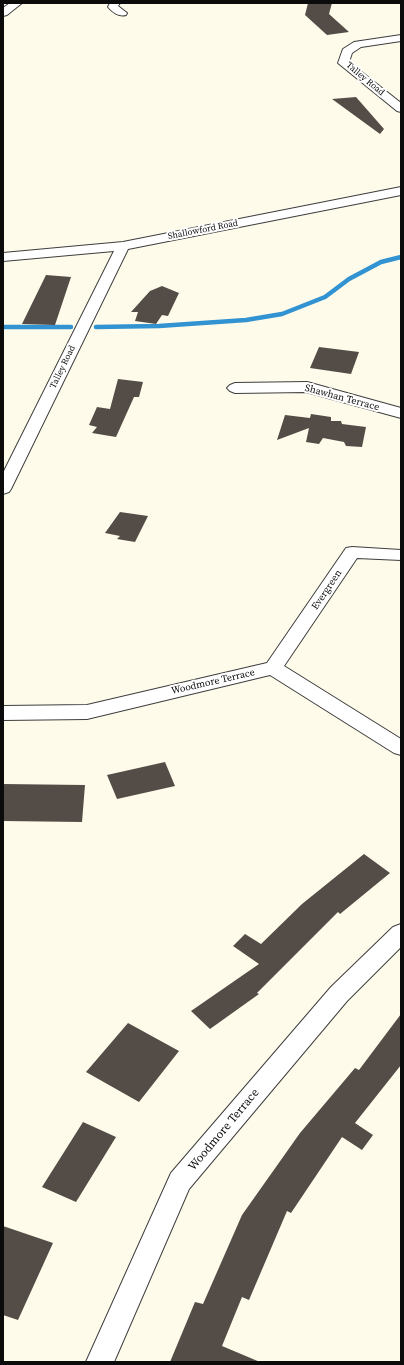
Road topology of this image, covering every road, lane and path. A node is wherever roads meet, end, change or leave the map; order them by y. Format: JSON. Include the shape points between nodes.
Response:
{"nodes":[{"id":1,"x":17,"y":3,"type":"edge"},
{"id":2,"x":115,"y":3,"type":"edge"},
{"id":3,"x":3,"y":13,"type":"edge"},
{"id":4,"x":122,"y":13,"type":"dead end"},
{"id":5,"x":401,"y":38,"type":"edge"},
{"id":6,"x":401,"y":109,"type":"edge"},
{"id":7,"x":401,"y":191,"type":"edge"},
{"id":8,"x":377,"y":196,"type":"junction"},
{"id":9,"x":401,"y":201,"type":"edge"},
{"id":10,"x":123,"y":246,"type":"junction"},
{"id":11,"x":3,"y":257,"type":"edge"},
{"id":12,"x":235,"y":388,"type":"dead end"},
{"id":13,"x":401,"y":413,"type":"edge"},
{"id":14,"x":3,"y":489,"type":"edge"},
{"id":15,"x":401,"y":555,"type":"edge"},
{"id":16,"x":273,"y":668,"type":"junction"},
{"id":17,"x":3,"y":713,"type":"edge"},
{"id":18,"x":401,"y":748,"type":"edge"},
{"id":19,"x":401,"y":933,"type":"edge"},
{"id":20,"x":100,"y":1362,"type":"edge"}],
"edges":[{"from":1,"to":3,"type":"street"},
{"from":2,"to":4,"type":"street","via":[[114,9]]},
{"from":5,"to":6,"type":"street","name":"Talley Road","via":[[358,44],[347,51],[343,63]]},
{"from":7,"to":8,"type":"street","name":"Shallowford Road"},
{"from":8,"to":9,"type":"street"},
{"from":8,"to":10,"type":"street","name":"Shallowford Road"},
{"from":10,"to":11,"type":"street","name":"Shallowford Road"},
{"from":10,"to":14,"type":"street","name":"Talley Road"},
{"from":12,"to":13,"type":"street","name":"Shawhan Terrace","via":[[307,387]]},
{"from":15,"to":16,"type":"street","name":"Evergreen","via":[[352,552]]},
{"from":16,"to":17,"type":"street","name":"Woodmore Terrace","via":[[87,712]]},
{"from":16,"to":18,"type":"street"},
{"from":19,"to":20,"type":"street","name":"Woodmore Terrace","via":[[339,994],[180,1181]]}]}
